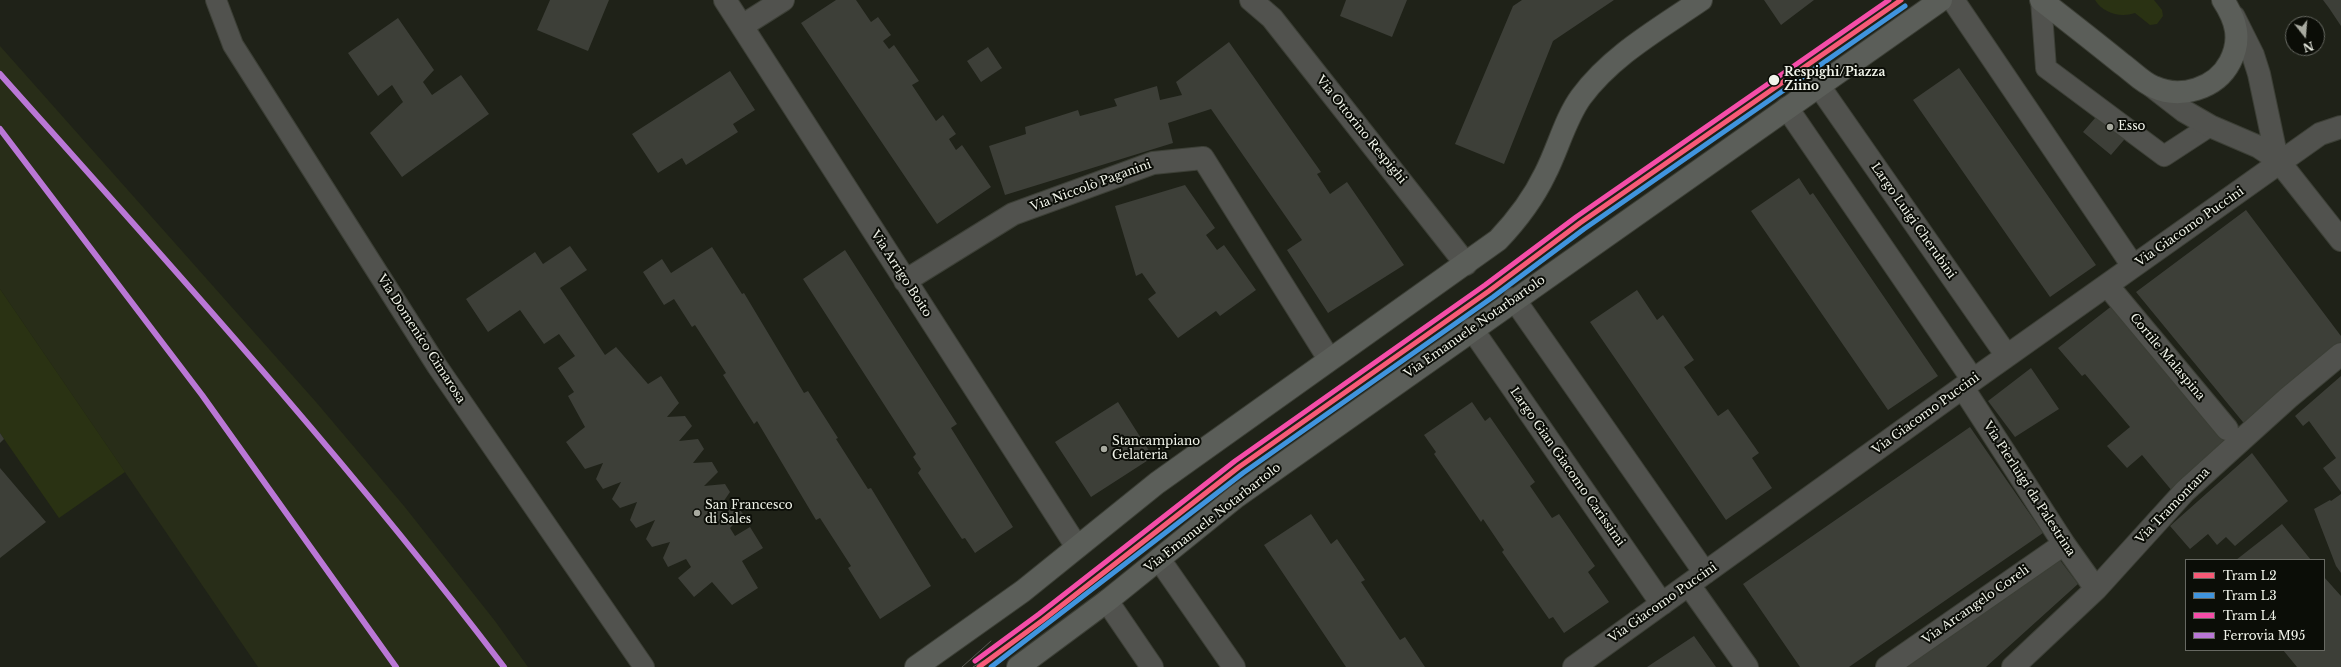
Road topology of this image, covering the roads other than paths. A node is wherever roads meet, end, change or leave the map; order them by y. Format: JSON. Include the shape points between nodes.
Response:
{"nodes":[{"id":1,"x":216,"y":0,"type":"edge"},
{"id":2,"x":725,"y":0,"type":"edge"},
{"id":3,"x":783,"y":0,"type":"edge"},
{"id":4,"x":1252,"y":0,"type":"edge"},
{"id":5,"x":1701,"y":0,"type":"edge"},
{"id":6,"x":1941,"y":0,"type":"edge"},
{"id":7,"x":1953,"y":0,"type":"edge"},
{"id":8,"x":2041,"y":0,"type":"edge"},
{"id":9,"x":2228,"y":9,"type":"edge"},
{"id":10,"x":742,"y":26,"type":"junction"},
{"id":11,"x":1819,"y":86,"type":"junction"},
{"id":12,"x":2153,"y":87,"type":"junction"},
{"id":13,"x":1787,"y":108,"type":"junction"},
{"id":14,"x":2210,"y":126,"type":"junction"},
{"id":15,"x":2341,"y":126,"type":"edge"},
{"id":16,"x":2279,"y":161,"type":"junction"},
{"id":17,"x":2341,"y":240,"type":"edge"},
{"id":18,"x":1466,"y":264,"type":"junction"},
{"id":19,"x":2133,"y":266,"type":"junction"},
{"id":20,"x":905,"y":281,"type":"junction"},
{"id":21,"x":2108,"y":285,"type":"junction"},
{"id":22,"x":1514,"y":299,"type":"junction"},
{"id":23,"x":1472,"y":329,"type":"junction"},
{"id":24,"x":2341,"y":354,"type":"edge"},
{"id":25,"x":2007,"y":356,"type":"junction"},
{"id":26,"x":1329,"y":359,"type":"junction"},
{"id":27,"x":1968,"y":384,"type":"junction"},
{"id":28,"x":2227,"y":429,"type":"dead end"},
{"id":29,"x":2064,"y":544,"type":"junction"},
{"id":30,"x":1077,"y":547,"type":"junction"},
{"id":31,"x":1159,"y":559,"type":"junction"},
{"id":32,"x":1697,"y":579,"type":"junction"},
{"id":33,"x":2096,"y":589,"type":"junction"},
{"id":34,"x":1107,"y":601,"type":"junction"},
{"id":35,"x":1662,"y":604,"type":"junction"},
{"id":36,"x":644,"y":667,"type":"edge"},
{"id":37,"x":916,"y":667,"type":"edge"},
{"id":38,"x":1018,"y":667,"type":"edge"},
{"id":39,"x":1152,"y":667,"type":"edge"},
{"id":40,"x":1234,"y":667,"type":"edge"},
{"id":41,"x":1574,"y":667,"type":"edge"},
{"id":42,"x":1747,"y":667,"type":"edge"},
{"id":43,"x":1887,"y":667,"type":"edge"},
{"id":44,"x":2013,"y":667,"type":"edge"}],
"edges":[{"from":1,"to":36,"type":"lane","name":"Via Domenico Cimarosa","via":[[233,45],[432,360]]},
{"from":2,"to":10,"type":"street","name":"Via Arrigo Boito"},
{"from":3,"to":10,"type":"street"},
{"from":4,"to":18,"type":"street","name":"Via Ottorino Respighi","via":[[1272,18]]},
{"from":5,"to":18,"type":"street","via":[[1604,69],[1580,98],[1545,174],[1522,214],[1498,240]]},
{"from":6,"to":11,"type":"street","name":"Via Emanuele Notarbartolo"},
{"from":7,"to":19,"type":"street"},
{"from":8,"to":12,"type":"street"},
{"from":8,"to":14,"type":"lane","via":[[2046,68],[2151,147],[2164,156]]},
{"from":9,"to":12,"type":"street","via":[[2235,52],[2227,68],[2213,81],[2196,90],[2180,93]]},
{"from":9,"to":16,"type":"street","via":[[2253,55]]},
{"from":10,"to":20,"type":"street","name":"Via Arrigo Boito"},
{"from":11,"to":13,"type":"street","name":"Via Emanuele Notarbartolo"},
{"from":11,"to":25,"type":"street","name":"Largo Luigi Cherubini"},
{"from":12,"to":14,"type":"street","via":[[2184,111]]},
{"from":13,"to":22,"type":"street","name":"Via Emanuele Notarbartolo"},
{"from":13,"to":27,"type":"street"},
{"from":14,"to":16,"type":"street","via":[[2259,146]]},
{"from":15,"to":16,"type":"street","name":"Via Giacomo Puccini","via":[[2320,134]]},
{"from":16,"to":17,"type":"street"},
{"from":16,"to":19,"type":"street","name":"Via Giacomo Puccini"},
{"from":18,"to":26,"type":"street"},
{"from":19,"to":21,"type":"street","name":"Via Giacomo Puccini"},
{"from":20,"to":26,"type":"street","name":"Via Niccolò Paganini","via":[[1013,214],[1153,163],[1204,158]]},
{"from":20,"to":30,"type":"street","name":"Via Arrigo Boito"},
{"from":21,"to":25,"type":"street","name":"Via Giacomo Puccini"},
{"from":21,"to":28,"type":"street","name":"Cortile Malaspina"},
{"from":22,"to":23,"type":"street","name":"Via Emanuele Notarbartolo"},
{"from":22,"to":32,"type":"street"},
{"from":23,"to":31,"type":"street","name":"Via Emanuele Notarbartolo","via":[[1236,497]]},
{"from":23,"to":35,"type":"street","name":"Largo Gian Giacomo Carissimi"},
{"from":24,"to":33,"type":"street","name":"Via Tramontana","via":[[2185,491]]},
{"from":25,"to":27,"type":"street","name":"Via Giacomo Puccini"},
{"from":26,"to":30,"type":"street","via":[[1151,488]]},
{"from":27,"to":29,"type":"street","name":"Via Pierluigi da Palestrina"},
{"from":27,"to":32,"type":"street","name":"Via Giacomo Puccini"},
{"from":29,"to":33,"type":"street","name":"Via Pierluigi da Palestrina"},
{"from":29,"to":43,"type":"street","name":"Via Arcangelo Coreli"},
{"from":30,"to":37,"type":"street","via":[[1017,595]]},
{"from":31,"to":34,"type":"street","name":"Via Emanuele Notarbartolo"},
{"from":31,"to":40,"type":"street"},
{"from":32,"to":35,"type":"street","name":"Via Giacomo Puccini"},
{"from":32,"to":42,"type":"street"},
{"from":33,"to":44,"type":"street","name":"Via Tramontana"},
{"from":34,"to":38,"type":"street","name":"Via Emanuele Notarbartolo"},
{"from":34,"to":39,"type":"street"},
{"from":35,"to":41,"type":"street","name":"Via Giacomo Puccini"}]}
